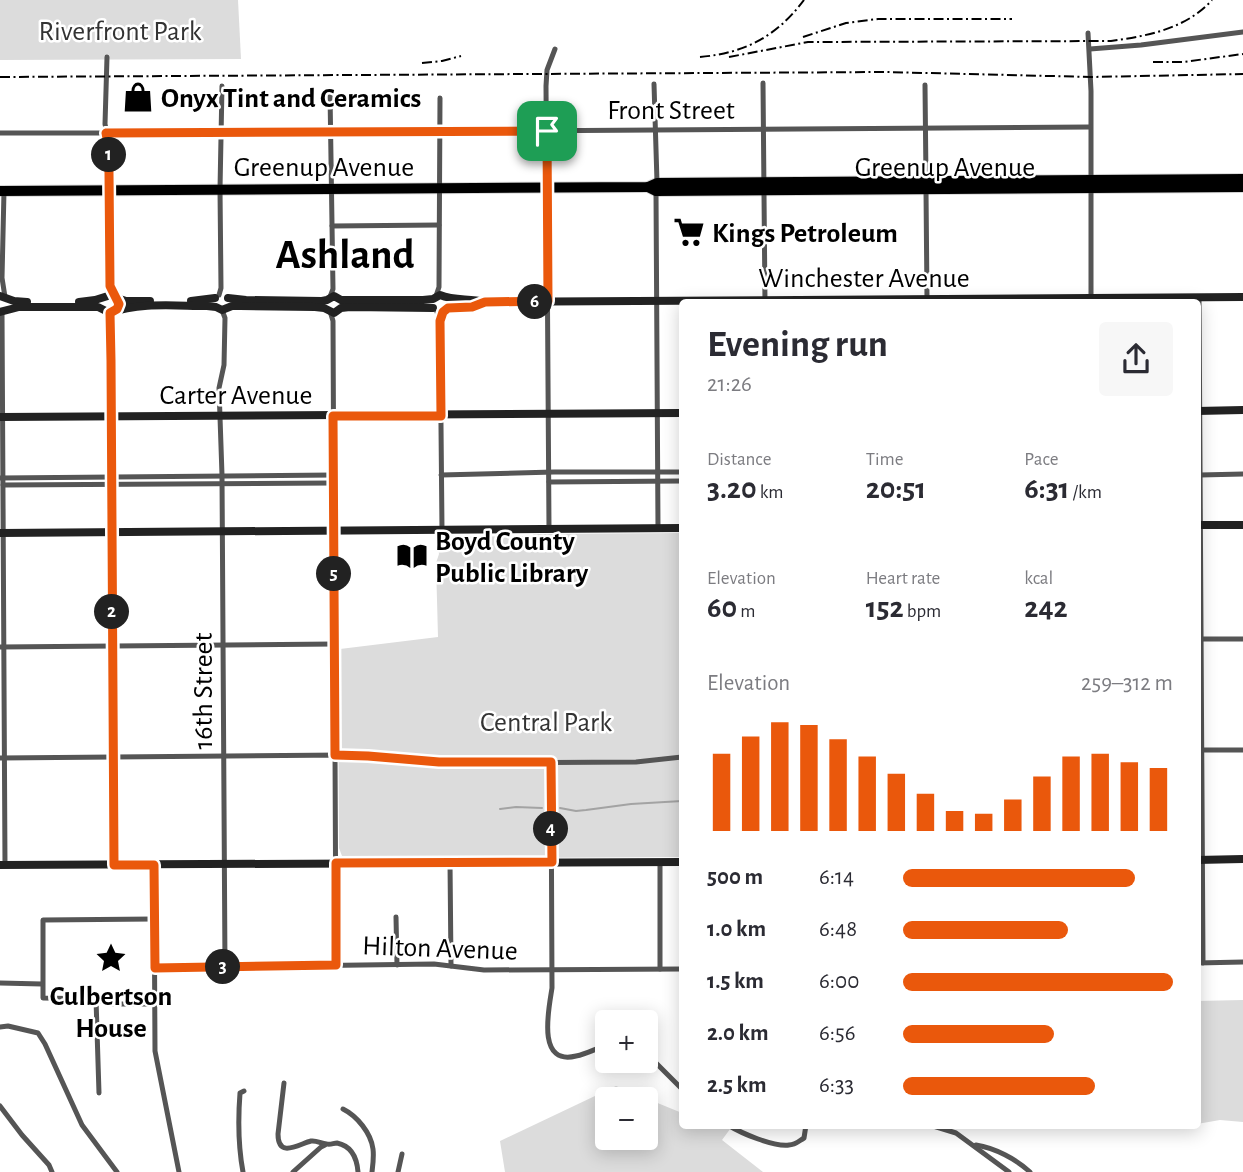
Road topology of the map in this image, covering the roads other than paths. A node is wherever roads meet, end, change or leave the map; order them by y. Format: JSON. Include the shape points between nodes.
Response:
{"nodes":[{"id":1,"x":1243,"y":32,"type":"edge"},
{"id":2,"x":1088,"y":33,"type":"dead end"},
{"id":3,"x":555,"y":49,"type":"dead end"},
{"id":4,"x":1090,"y":49,"type":"junction"},
{"id":5,"x":107,"y":57,"type":"dead end"},
{"id":6,"x":763,"y":83,"type":"dead end"},
{"id":7,"x":654,"y":84,"type":"dead end"},
{"id":8,"x":925,"y":85,"type":"dead end"},
{"id":9,"x":222,"y":86,"type":"dead end"},
{"id":10,"x":330,"y":93,"type":"dead end"},
{"id":11,"x":440,"y":98,"type":"dead end"},
{"id":12,"x":1090,"y":127,"type":"junction"},
{"id":13,"x":926,"y":129,"type":"junction"},
{"id":14,"x":656,"y":130,"type":"junction"},
{"id":15,"x":764,"y":130,"type":"junction"},
{"id":16,"x":547,"y":131,"type":"junction"},
{"id":17,"x":331,"y":132,"type":"junction"},
{"id":18,"x":440,"y":132,"type":"junction"},
{"id":19,"x":0,"y":133,"type":"edge"},
{"id":20,"x":106,"y":133,"type":"junction"},
{"id":21,"x":222,"y":133,"type":"junction"},
{"id":22,"x":1243,"y":179,"type":"edge"},
{"id":23,"x":1091,"y":184,"type":"junction"},
{"id":24,"x":926,"y":185,"type":"junction"},
{"id":25,"x":654,"y":187,"type":"junction"},
{"id":26,"x":764,"y":187,"type":"junction"},
{"id":27,"x":1243,"y":187,"type":"edge"},
{"id":28,"x":439,"y":188,"type":"junction"},
{"id":29,"x":547,"y":188,"type":"junction"},
{"id":30,"x":220,"y":189,"type":"junction"},
{"id":31,"x":332,"y":189,"type":"junction"},
{"id":32,"x":109,"y":190,"type":"junction"},
{"id":33,"x":2,"y":191,"type":"edge"},
{"id":34,"x":439,"y":225,"type":"junction"},
{"id":35,"x":332,"y":226,"type":"junction"},
{"id":36,"x":3,"y":294,"type":"edge"},
{"id":37,"x":110,"y":297,"type":"junction"},
{"id":38,"x":1243,"y":297,"type":"edge"},
{"id":39,"x":1199,"y":298,"type":"joint"},
{"id":40,"x":765,"y":299,"type":"edge"},
{"id":41,"x":927,"y":299,"type":"edge"},
{"id":42,"x":1091,"y":299,"type":"edge"},
{"id":43,"x":1145,"y":299,"type":"edge"},
{"id":44,"x":222,"y":300,"type":"junction"},
{"id":45,"x":548,"y":301,"type":"junction"},
{"id":46,"x":656,"y":301,"type":"junction"},
{"id":47,"x":679,"y":301,"type":"edge"},
{"id":48,"x":334,"y":302,"type":"junction"},
{"id":49,"x":440,"y":306,"type":"junction"},
{"id":50,"x":110,"y":310,"type":"junction"},
{"id":51,"x":3,"y":311,"type":"edge"},
{"id":52,"x":1243,"y":410,"type":"edge"},
{"id":53,"x":1201,"y":411,"type":"edge"},
{"id":54,"x":656,"y":413,"type":"junction"},
{"id":55,"x":679,"y":413,"type":"edge"},
{"id":56,"x":549,"y":414,"type":"junction"},
{"id":57,"x":220,"y":416,"type":"junction"},
{"id":58,"x":333,"y":416,"type":"junction"},
{"id":59,"x":441,"y":416,"type":"junction"},
{"id":60,"x":2,"y":417,"type":"edge"},
{"id":61,"x":112,"y":417,"type":"junction"},
{"id":62,"x":657,"y":472,"type":"junction"},
{"id":63,"x":679,"y":472,"type":"edge"},
{"id":64,"x":549,"y":473,"type":"junction"},
{"id":65,"x":1243,"y":474,"type":"edge"},
{"id":66,"x":222,"y":475,"type":"junction"},
{"id":67,"x":333,"y":475,"type":"junction"},
{"id":68,"x":441,"y":475,"type":"junction"},
{"id":69,"x":1201,"y":475,"type":"edge"},
{"id":70,"x":112,"y":476,"type":"junction"},
{"id":71,"x":2,"y":481,"type":"edge"},
{"id":72,"x":657,"y":481,"type":"junction"},
{"id":73,"x":679,"y":481,"type":"edge"},
{"id":74,"x":549,"y":482,"type":"junction"},
{"id":75,"x":333,"y":483,"type":"junction"},
{"id":76,"x":222,"y":484,"type":"junction"},
{"id":77,"x":112,"y":485,"type":"junction"},
{"id":78,"x":1243,"y":525,"type":"edge"},
{"id":79,"x":1201,"y":526,"type":"edge"},
{"id":80,"x":658,"y":528,"type":"junction"},
{"id":81,"x":679,"y":528,"type":"edge"},
{"id":82,"x":549,"y":529,"type":"junction"},
{"id":83,"x":333,"y":530,"type":"junction"},
{"id":84,"x":442,"y":530,"type":"junction"},
{"id":85,"x":222,"y":531,"type":"junction"},
{"id":86,"x":112,"y":532,"type":"junction"},
{"id":87,"x":2,"y":533,"type":"edge"},
{"id":88,"x":1201,"y":639,"type":"edge"},
{"id":89,"x":1243,"y":639,"type":"edge"},
{"id":90,"x":223,"y":645,"type":"junction"},
{"id":91,"x":335,"y":645,"type":"junction"},
{"id":92,"x":112,"y":646,"type":"junction"},
{"id":93,"x":2,"y":647,"type":"edge"},
{"id":94,"x":1201,"y":750,"type":"edge"},
{"id":95,"x":1243,"y":750,"type":"edge"},
{"id":96,"x":335,"y":755,"type":"junction"},
{"id":97,"x":224,"y":756,"type":"junction"},
{"id":98,"x":113,"y":757,"type":"junction"},
{"id":99,"x":679,"y":757,"type":"edge"},
{"id":100,"x":2,"y":758,"type":"edge"},
{"id":101,"x":551,"y":762,"type":"junction"},
{"id":102,"x":1243,"y":859,"type":"edge"},
{"id":103,"x":1201,"y":860,"type":"edge"},
{"id":104,"x":450,"y":862,"type":"junction"},
{"id":105,"x":552,"y":862,"type":"junction"},
{"id":106,"x":660,"y":862,"type":"junction"},
{"id":107,"x":679,"y":862,"type":"edge"},
{"id":108,"x":336,"y":863,"type":"junction"},
{"id":109,"x":224,"y":864,"type":"junction"},
{"id":110,"x":3,"y":865,"type":"edge"},
{"id":111,"x":114,"y":865,"type":"junction"},
{"id":112,"x":154,"y":865,"type":"junction"},
{"id":113,"x":396,"y":917,"type":"dead end"},
{"id":114,"x":154,"y":919,"type":"junction"},
{"id":115,"x":1243,"y":962,"type":"edge"},
{"id":116,"x":1201,"y":963,"type":"edge"},
{"id":117,"x":336,"y":965,"type":"junction"},
{"id":118,"x":397,"y":965,"type":"junction"},
{"id":119,"x":451,"y":966,"type":"junction"},
{"id":120,"x":225,"y":967,"type":"junction"},
{"id":121,"x":155,"y":968,"type":"junction"},
{"id":122,"x":660,"y":969,"type":"junction"},
{"id":123,"x":679,"y":969,"type":"edge"},
{"id":124,"x":552,"y":970,"type":"junction"},
{"id":125,"x":0,"y":984,"type":"edge"},
{"id":126,"x":42,"y":984,"type":"junction"},
{"id":127,"x":96,"y":999,"type":"junction"},
{"id":128,"x":155,"y":1004,"type":"junction"},
{"id":129,"x":0,"y":1027,"type":"edge"},
{"id":130,"x":595,"y":1049,"type":"edge"},
{"id":131,"x":658,"y":1066,"type":"edge"},
{"id":132,"x":284,"y":1083,"type":"dead end"},
{"id":133,"x":679,"y":1086,"type":"edge"},
{"id":134,"x":244,"y":1091,"type":"dead end"},
{"id":135,"x":99,"y":1093,"type":"dead end"},
{"id":136,"x":0,"y":1106,"type":"edge"},
{"id":137,"x":343,"y":1109,"type":"dead end"},
{"id":138,"x":737,"y":1129,"type":"edge"},
{"id":139,"x":805,"y":1129,"type":"edge"},
{"id":140,"x":943,"y":1129,"type":"edge"},
{"id":141,"x":326,"y":1145,"type":"junction"},
{"id":142,"x":973,"y":1145,"type":"junction"},
{"id":143,"x":402,"y":1154,"type":"dead end"},
{"id":144,"x":52,"y":1172,"type":"edge"},
{"id":145,"x":117,"y":1172,"type":"edge"},
{"id":146,"x":179,"y":1172,"type":"edge"},
{"id":147,"x":243,"y":1172,"type":"edge"},
{"id":148,"x":293,"y":1172,"type":"edge"},
{"id":149,"x":358,"y":1172,"type":"edge"},
{"id":150,"x":372,"y":1172,"type":"edge"},
{"id":151,"x":398,"y":1172,"type":"edge"},
{"id":152,"x":1009,"y":1172,"type":"edge"},
{"id":153,"x":1030,"y":1172,"type":"edge"}],
"edges":[{"from":1,"to":4,"type":"street"},
{"from":2,"to":4,"type":"street"},
{"from":3,"to":16,"type":"street","via":[[547,70]]},
{"from":4,"to":12,"type":"street"},
{"from":5,"to":20,"type":"street"},
{"from":6,"to":15,"type":"street"},
{"from":7,"to":14,"type":"street"},
{"from":8,"to":13,"type":"street"},
{"from":9,"to":21,"type":"street"},
{"from":10,"to":17,"type":"street"},
{"from":11,"to":18,"type":"street"},
{"from":12,"to":13,"type":"street","name":"Front Street"},
{"from":12,"to":23,"type":"street"},
{"from":13,"to":15,"type":"street","name":"Front Street"},
{"from":13,"to":24,"type":"street"},
{"from":14,"to":15,"type":"street","name":"Front Street"},
{"from":14,"to":16,"type":"street","name":"Front Street"},
{"from":14,"to":25,"type":"street"},
{"from":15,"to":26,"type":"street"},
{"from":16,"to":18,"type":"street","name":"Front Street"},
{"from":16,"to":29,"type":"street"},
{"from":17,"to":18,"type":"street","name":"Front Street"},
{"from":17,"to":21,"type":"street","name":"Front Street"},
{"from":17,"to":31,"type":"street"},
{"from":18,"to":28,"type":"street"},
{"from":19,"to":20,"type":"street","name":"Front Street"},
{"from":20,"to":21,"type":"street","name":"Front Street"},
{"from":20,"to":32,"type":"street"},
{"from":21,"to":30,"type":"street"},
{"from":22,"to":23,"type":"highway","name":"Greenup Avenue"},
{"from":23,"to":24,"type":"highway","name":"Greenup Avenue"},
{"from":23,"to":27,"type":"highway","name":"Greenup Avenue"},
{"from":23,"to":42,"type":"street"},
{"from":24,"to":26,"type":"highway","name":"Greenup Avenue"},
{"from":24,"to":41,"type":"street"},
{"from":25,"to":26,"type":"highway","name":"Greenup Avenue"},
{"from":25,"to":29,"type":"highway","name":"Greenup Avenue"},
{"from":25,"to":46,"type":"street"},
{"from":26,"to":40,"type":"street"},
{"from":28,"to":29,"type":"highway","name":"Greenup Avenue"},
{"from":28,"to":31,"type":"highway","name":"Greenup Avenue"},
{"from":28,"to":34,"type":"street"},
{"from":29,"to":45,"type":"street"},
{"from":30,"to":31,"type":"highway","name":"Greenup Avenue"},
{"from":30,"to":32,"type":"highway","name":"Greenup Avenue"},
{"from":30,"to":44,"type":"street"},
{"from":31,"to":35,"type":"street"},
{"from":32,"to":33,"type":"highway","name":"Greenup Avenue"},
{"from":32,"to":37,"type":"street"},
{"from":33,"to":36,"type":"street"},
{"from":34,"to":35,"type":"street"},
{"from":34,"to":49,"type":"street"},
{"from":35,"to":48,"type":"street"},
{"from":36,"to":37,"type":"street","name":"Winchester Avenue","via":[[15,301]]},
{"from":36,"to":51,"type":"street","via":[[9,304]]},
{"from":37,"to":44,"type":"street","name":"Winchester Avenue","via":[[126,301]]},
{"from":37,"to":50,"type":"street","via":[[101,304]]},
{"from":37,"to":50,"type":"street","via":[[119,304]]},
{"from":38,"to":39,"type":"street","name":"Winchester Avenue"},
{"from":39,"to":43,"type":"street","name":"Winchester Avenue"},
{"from":44,"to":48,"type":"street","name":"Winchester Avenue","via":[[243,306]]},
{"from":44,"to":50,"type":"street","name":"Winchester Avenue"},
{"from":44,"to":57,"type":"street","name":"16th Street"},
{"from":45,"to":46,"type":"street","name":"Winchester Avenue"},
{"from":45,"to":49,"type":"street","name":"Winchester Avenue","via":[[473,299]]},
{"from":45,"to":56,"type":"street"},
{"from":46,"to":47,"type":"street","name":"Winchester Avenue"},
{"from":46,"to":54,"type":"street"},
{"from":48,"to":49,"type":"street","name":"Winchester Avenue","via":[[350,307]]},
{"from":48,"to":58,"type":"street"},
{"from":49,"to":59,"type":"street"},
{"from":50,"to":51,"type":"street","name":"Winchester Avenue","via":[[19,307]]},
{"from":50,"to":61,"type":"street"},
{"from":51,"to":60,"type":"street"},
{"from":52,"to":53,"type":"street"},
{"from":54,"to":55,"type":"street","name":"Carter Avenue"},
{"from":54,"to":56,"type":"street","name":"Carter Avenue"},
{"from":54,"to":62,"type":"street"},
{"from":56,"to":59,"type":"street","name":"Carter Avenue"},
{"from":56,"to":64,"type":"street"},
{"from":57,"to":58,"type":"street","name":"Carter Avenue"},
{"from":57,"to":61,"type":"street","name":"Carter Avenue"},
{"from":57,"to":66,"type":"street","name":"16th Street"},
{"from":58,"to":59,"type":"street","name":"Carter Avenue"},
{"from":58,"to":67,"type":"street"},
{"from":59,"to":68,"type":"street"},
{"from":60,"to":61,"type":"street","name":"Carter Avenue"},
{"from":60,"to":71,"type":"street"},
{"from":61,"to":70,"type":"street"},
{"from":62,"to":63,"type":"street"},
{"from":62,"to":64,"type":"street"},
{"from":62,"to":72,"type":"street"},
{"from":64,"to":68,"type":"street"},
{"from":64,"to":74,"type":"street"},
{"from":65,"to":69,"type":"street"},
{"from":66,"to":67,"type":"street"},
{"from":66,"to":70,"type":"street"},
{"from":66,"to":76,"type":"street","name":"16th Street"},
{"from":67,"to":75,"type":"street"},
{"from":68,"to":84,"type":"street"},
{"from":70,"to":71,"type":"street"},
{"from":70,"to":77,"type":"street"},
{"from":71,"to":77,"type":"street"},
{"from":71,"to":87,"type":"street"},
{"from":72,"to":73,"type":"street"},
{"from":72,"to":74,"type":"street"},
{"from":72,"to":80,"type":"street"},
{"from":74,"to":82,"type":"street"},
{"from":75,"to":76,"type":"street"},
{"from":75,"to":83,"type":"street"},
{"from":76,"to":77,"type":"street"},
{"from":76,"to":85,"type":"street","name":"16th Street"},
{"from":77,"to":86,"type":"street"},
{"from":78,"to":79,"type":"street"},
{"from":80,"to":81,"type":"street"},
{"from":80,"to":82,"type":"street"},
{"from":82,"to":84,"type":"street"},
{"from":83,"to":84,"type":"street"},
{"from":83,"to":85,"type":"street"},
{"from":83,"to":91,"type":"street"},
{"from":85,"to":86,"type":"street"},
{"from":85,"to":90,"type":"street","name":"16th Street"},
{"from":86,"to":87,"type":"street"},
{"from":86,"to":92,"type":"street"},
{"from":87,"to":93,"type":"street"},
{"from":88,"to":89,"type":"street"},
{"from":90,"to":91,"type":"street"},
{"from":90,"to":92,"type":"street"},
{"from":90,"to":97,"type":"street","name":"16th Street"},
{"from":91,"to":96,"type":"street"},
{"from":92,"to":93,"type":"street"},
{"from":92,"to":98,"type":"street"},
{"from":93,"to":100,"type":"street"},
{"from":94,"to":95,"type":"street"},
{"from":96,"to":97,"type":"street"},
{"from":96,"to":101,"type":"street","via":[[439,762]]},
{"from":96,"to":108,"type":"street"},
{"from":97,"to":98,"type":"street"},
{"from":97,"to":109,"type":"street","name":"16th Street"},
{"from":98,"to":100,"type":"street"},
{"from":98,"to":111,"type":"street"},
{"from":99,"to":101,"type":"street"},
{"from":100,"to":110,"type":"street"},
{"from":101,"to":105,"type":"street"},
{"from":102,"to":103,"type":"street"},
{"from":104,"to":105,"type":"street"},
{"from":104,"to":108,"type":"street"},
{"from":104,"to":119,"type":"street"},
{"from":105,"to":106,"type":"street"},
{"from":105,"to":124,"type":"street"},
{"from":106,"to":107,"type":"street"},
{"from":106,"to":122,"type":"street"},
{"from":108,"to":109,"type":"street"},
{"from":108,"to":117,"type":"street"},
{"from":109,"to":112,"type":"street"},
{"from":109,"to":120,"type":"street","name":"16th Street"},
{"from":110,"to":111,"type":"street"},
{"from":111,"to":112,"type":"street"},
{"from":112,"to":114,"type":"street"},
{"from":113,"to":118,"type":"street"},
{"from":114,"to":121,"type":"street"},
{"from":114,"to":126,"type":"street","via":[[43,920]]},
{"from":115,"to":116,"type":"street"},
{"from":117,"to":118,"type":"street","name":"Hilton Avenue"},
{"from":117,"to":120,"type":"street","name":"Hilton Avenue"},
{"from":118,"to":119,"type":"street","name":"Hilton Avenue"},
{"from":119,"to":124,"type":"street","name":"Hilton Avenue"},
{"from":120,"to":121,"type":"street","name":"Hilton Avenue"},
{"from":121,"to":128,"type":"street"},
{"from":122,"to":123,"type":"street","name":"Hilton Avenue"},
{"from":122,"to":124,"type":"street","name":"Hilton Avenue"},
{"from":124,"to":130,"type":"street","via":[[548,1040],[557,1054],[568,1057]]},
{"from":125,"to":126,"type":"street"},
{"from":126,"to":127,"type":"street","via":[[43,998]]},
{"from":127,"to":128,"type":"street"},
{"from":127,"to":135,"type":"street"},
{"from":128,"to":146,"type":"street","via":[[155,1052]]},
{"from":129,"to":145,"type":"street","via":[[38,1033],[82,1125]]},
{"from":131,"to":133,"type":"street"},
{"from":132,"to":141,"type":"street","via":[[279,1142],[292,1149],[313,1140]]},
{"from":134,"to":147,"type":"street","via":[[239,1109]]},
{"from":136,"to":144,"type":"street"},
{"from":137,"to":150,"type":"street","via":[[362,1125],[372,1143]]},
{"from":138,"to":139,"type":"street","via":[[791,1146],[804,1138]]},
{"from":140,"to":142,"type":"street"},
{"from":141,"to":148,"type":"street"},
{"from":141,"to":149,"type":"street","via":[[348,1148]]},
{"from":142,"to":152,"type":"street"},
{"from":142,"to":153,"type":"street","via":[[987,1147]]},
{"from":143,"to":151,"type":"street"}]}
